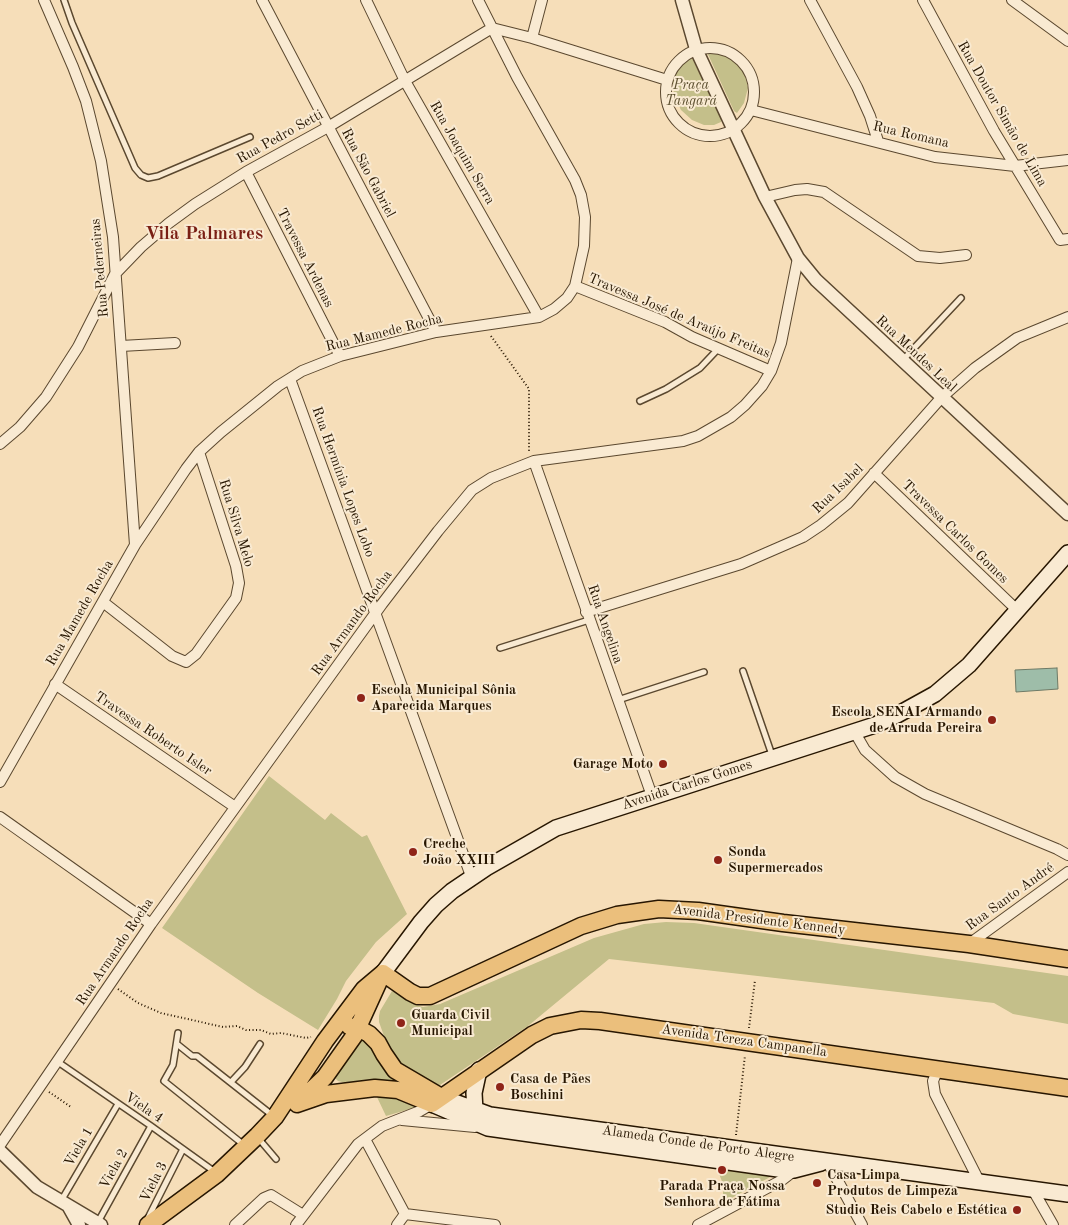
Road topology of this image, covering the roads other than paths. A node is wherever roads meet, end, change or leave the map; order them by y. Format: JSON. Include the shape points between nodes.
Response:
{"nodes":[{"id":1,"x":44,"y":0,"type":"edge"},
{"id":2,"x":64,"y":0,"type":"edge"},
{"id":3,"x":262,"y":0,"type":"edge"},
{"id":4,"x":366,"y":0,"type":"edge"},
{"id":5,"x":478,"y":0,"type":"edge"},
{"id":6,"x":542,"y":0,"type":"edge"},
{"id":7,"x":682,"y":0,"type":"edge"},
{"id":8,"x":810,"y":0,"type":"edge"},
{"id":9,"x":923,"y":0,"type":"edge"},
{"id":10,"x":1012,"y":0,"type":"edge"},
{"id":11,"x":492,"y":28,"type":"junction"},
{"id":12,"x":532,"y":38,"type":"junction"},
{"id":13,"x":1068,"y":41,"type":"edge"},
{"id":14,"x":696,"y":49,"type":"junction"},
{"id":15,"x":667,"y":80,"type":"junction"},
{"id":16,"x":405,"y":81,"type":"junction"},
{"id":17,"x":751,"y":110,"type":"junction"},
{"id":18,"x":328,"y":127,"type":"junction"},
{"id":19,"x":733,"y":129,"type":"junction"},
{"id":20,"x":250,"y":137,"type":"dead end"},
{"id":21,"x":878,"y":141,"type":"junction"},
{"id":22,"x":1068,"y":160,"type":"edge"},
{"id":23,"x":1015,"y":166,"type":"junction"},
{"id":24,"x":246,"y":172,"type":"junction"},
{"id":25,"x":765,"y":197,"type":"junction"},
{"id":26,"x":1064,"y":240,"type":"edge"},
{"id":27,"x":966,"y":255,"type":"dead end"},
{"id":28,"x":798,"y":258,"type":"junction"},
{"id":29,"x":115,"y":274,"type":"junction"},
{"id":30,"x":575,"y":286,"type":"junction"},
{"id":31,"x":960,"y":298,"type":"dead end"},
{"id":32,"x":539,"y":317,"type":"junction"},
{"id":33,"x":1068,"y":317,"type":"edge"},
{"id":34,"x":436,"y":332,"type":"junction"},
{"id":35,"x":175,"y":343,"type":"dead end"},
{"id":36,"x":121,"y":346,"type":"junction"},
{"id":37,"x":718,"y":348,"type":"junction"},
{"id":38,"x":340,"y":356,"type":"junction"},
{"id":39,"x":902,"y":361,"type":"junction"},
{"id":40,"x":771,"y":370,"type":"junction"},
{"id":41,"x":290,"y":379,"type":"junction"},
{"id":42,"x":941,"y":398,"type":"junction"},
{"id":43,"x":640,"y":400,"type":"dead end"},
{"id":44,"x":0,"y":444,"type":"edge"},
{"id":45,"x":199,"y":452,"type":"junction"},
{"id":46,"x":532,"y":462,"type":"junction"},
{"id":47,"x":874,"y":474,"type":"junction"},
{"id":48,"x":1068,"y":514,"type":"edge"},
{"id":49,"x":135,"y":544,"type":"junction"},
{"id":50,"x":1068,"y":553,"type":"edge"},
{"id":51,"x":102,"y":602,"type":"junction"},
{"id":52,"x":1017,"y":610,"type":"junction"},
{"id":53,"x":376,"y":613,"type":"junction"},
{"id":54,"x":588,"y":616,"type":"junction"},
{"id":55,"x":500,"y":648,"type":"dead end"},
{"id":56,"x":743,"y":671,"type":"dead end"},
{"id":57,"x":704,"y":672,"type":"dead end"},
{"id":58,"x":55,"y":684,"type":"junction"},
{"id":59,"x":618,"y":700,"type":"junction"},
{"id":60,"x":854,"y":731,"type":"junction"},
{"id":61,"x":773,"y":758,"type":"junction"},
{"id":62,"x":0,"y":782,"type":"edge"},
{"id":63,"x":652,"y":796,"type":"junction"},
{"id":64,"x":235,"y":807,"type":"junction"},
{"id":65,"x":0,"y":817,"type":"edge"},
{"id":66,"x":1068,"y":855,"type":"edge"},
{"id":67,"x":1068,"y":872,"type":"edge"},
{"id":68,"x":472,"y":876,"type":"junction"},
{"id":69,"x":151,"y":924,"type":"junction"},
{"id":70,"x":969,"y":944,"type":"junction"},
{"id":71,"x":1068,"y":959,"type":"edge"},
{"id":72,"x":383,"y":973,"type":"junction"},
{"id":73,"x":372,"y":997,"type":"junction"},
{"id":74,"x":335,"y":1028,"type":"junction"},
{"id":75,"x":358,"y":1028,"type":"junction"},
{"id":76,"x":178,"y":1033,"type":"dead end"},
{"id":77,"x":318,"y":1043,"type":"junction"},
{"id":78,"x":378,"y":1043,"type":"junction"},
{"id":79,"x":177,"y":1044,"type":"junction"},
{"id":80,"x":260,"y":1044,"type":"dead end"},
{"id":81,"x":58,"y":1062,"type":"junction"},
{"id":82,"x":938,"y":1069,"type":"junction"},
{"id":83,"x":479,"y":1070,"type":"junction"},
{"id":84,"x":325,"y":1077,"type":"junction"},
{"id":85,"x":231,"y":1082,"type":"junction"},
{"id":86,"x":1068,"y":1088,"type":"edge"},
{"id":87,"x":348,"y":1091,"type":"junction"},
{"id":88,"x":436,"y":1100,"type":"junction"},
{"id":89,"x":118,"y":1104,"type":"junction"},
{"id":90,"x":297,"y":1104,"type":"junction"},
{"id":91,"x":475,"y":1110,"type":"junction"},
{"id":92,"x":275,"y":1116,"type":"junction"},
{"id":93,"x":399,"y":1120,"type":"junction"},
{"id":94,"x":151,"y":1126,"type":"junction"},
{"id":95,"x":488,"y":1128,"type":"junction"},
{"id":96,"x":365,"y":1138,"type":"junction"},
{"id":97,"x":252,"y":1142,"type":"junction"},
{"id":98,"x":0,"y":1145,"type":"edge"},
{"id":99,"x":183,"y":1149,"type":"junction"},
{"id":100,"x":0,"y":1151,"type":"edge"},
{"id":101,"x":276,"y":1159,"type":"dead end"},
{"id":102,"x":827,"y":1162,"type":"junction"},
{"id":103,"x":798,"y":1164,"type":"junction"},
{"id":104,"x":217,"y":1174,"type":"junction"},
{"id":105,"x":979,"y":1181,"type":"junction"},
{"id":106,"x":1033,"y":1190,"type":"junction"},
{"id":107,"x":1068,"y":1194,"type":"edge"},
{"id":108,"x":65,"y":1205,"type":"junction"},
{"id":109,"x":168,"y":1211,"type":"junction"},
{"id":110,"x":405,"y":1214,"type":"junction"},
{"id":111,"x":303,"y":1215,"type":"junction"},
{"id":112,"x":99,"y":1224,"type":"edge"},
{"id":113,"x":79,"y":1225,"type":"edge"},
{"id":114,"x":144,"y":1225,"type":"edge"},
{"id":115,"x":148,"y":1225,"type":"edge"},
{"id":116,"x":159,"y":1225,"type":"edge"},
{"id":117,"x":235,"y":1225,"type":"edge"},
{"id":118,"x":296,"y":1225,"type":"edge"},
{"id":119,"x":397,"y":1225,"type":"edge"},
{"id":120,"x":495,"y":1225,"type":"edge"},
{"id":121,"x":698,"y":1225,"type":"edge"},
{"id":122,"x":862,"y":1225,"type":"edge"},
{"id":123,"x":1053,"y":1225,"type":"edge"}],
"edges":[{"from":1,"to":29,"type":"street","name":"Rua Pederneiras","via":[[73,66],[94,129],[113,237]]},
{"from":2,"to":20,"type":"lane","via":[[135,168],[141,175],[148,178],[158,176]]},
{"from":3,"to":18,"type":"street","name":"Rua São Gabriel"},
{"from":4,"to":16,"type":"street","name":"Rua Joaquim Serra"},
{"from":5,"to":11,"type":"street","name":"Rua Mamede Rocha"},
{"from":6,"to":12,"type":"street"},
{"from":7,"to":14,"type":"street","name":"Rua Mendes Leal"},
{"from":8,"to":21,"type":"street","via":[[857,88]]},
{"from":9,"to":23,"type":"street","name":"Rua Doutor Simão de Lima"},
{"from":10,"to":13,"type":"street"},
{"from":11,"to":12,"type":"street"},
{"from":11,"to":16,"type":"street","name":"Rua Pedro Setti"},
{"from":11,"to":30,"type":"street","name":"Rua Mamede Rocha","via":[[582,195],[584,246]]},
{"from":12,"to":15,"type":"street"},
{"from":14,"to":15,"type":"street","via":[[684,55]]},
{"from":14,"to":17,"type":"street","via":[[713,47],[740,59],[749,70],[754,85]]},
{"from":14,"to":19,"type":"street","name":"Rua Mendes Leal"},
{"from":15,"to":19,"type":"street","via":[[669,108],[686,129],[714,136]]},
{"from":16,"to":18,"type":"street","name":"Rua Pedro Setti"},
{"from":16,"to":32,"type":"street","name":"Rua Joaquim Serra"},
{"from":17,"to":19,"type":"street"},
{"from":17,"to":21,"type":"street","name":"Rua Romana"},
{"from":18,"to":24,"type":"street","name":"Rua Pedro Setti"},
{"from":18,"to":34,"type":"street","name":"Rua São Gabriel"},
{"from":19,"to":25,"type":"street","name":"Rua Mendes Leal"},
{"from":21,"to":23,"type":"street","name":"Rua Romana","via":[[935,157]]},
{"from":22,"to":23,"type":"street","name":"Rua Romana"},
{"from":23,"to":26,"type":"street","name":"Rua Doutor Simão de Lima"},
{"from":24,"to":29,"type":"street","name":"Rua Pedro Setti","via":[[169,223]]},
{"from":24,"to":38,"type":"street","name":"Travessa Ardenas"},
{"from":25,"to":27,"type":"street","via":[[795,190],[824,192],[918,256]]},
{"from":25,"to":28,"type":"street","name":"Rua Mendes Leal"},
{"from":28,"to":39,"type":"street","name":"Rua Mendes Leal","via":[[816,280]]},
{"from":28,"to":40,"type":"street","name":"Rua Armando Rocha","via":[[781,342]]},
{"from":29,"to":36,"type":"street","name":"Rua Pederneiras"},
{"from":29,"to":44,"type":"street","name":"Rua Pedro Setti","via":[[78,347],[46,397]]},
{"from":30,"to":32,"type":"street","name":"Rua Mamede Rocha","via":[[568,298]]},
{"from":30,"to":37,"type":"street","name":"Travessa José de Araújo Freitas","via":[[666,322]]},
{"from":31,"to":39,"type":"lane"},
{"from":32,"to":34,"type":"street","name":"Rua Mamede Rocha"},
{"from":33,"to":42,"type":"street","name":"Rua Isabel","via":[[1017,338]]},
{"from":34,"to":38,"type":"street","name":"Rua Mamede Rocha"},
{"from":35,"to":36,"type":"street"},
{"from":36,"to":49,"type":"street","name":"Rua Pederneiras"},
{"from":37,"to":40,"type":"street","name":"Travessa José de Araújo Freitas"},
{"from":37,"to":43,"type":"lane","via":[[700,368],[666,389]]},
{"from":38,"to":41,"type":"street","name":"Rua Mamede Rocha"},
{"from":39,"to":42,"type":"street","name":"Rua Mendes Leal"},
{"from":40,"to":46,"type":"street","name":"Rua Armando Rocha","via":[[745,405],[698,436]]},
{"from":41,"to":45,"type":"street","name":"Rua Mamede Rocha"},
{"from":41,"to":53,"type":"street","name":"Rua Hermínia Lopes Lobo"},
{"from":42,"to":47,"type":"street","name":"Rua Isabel"},
{"from":42,"to":48,"type":"street","name":"Rua Mendes Leal"},
{"from":45,"to":49,"type":"street","name":"Rua Mamede Rocha"},
{"from":45,"to":51,"type":"street","name":"Rua Silva Melo","via":[[236,566],[239,584],[236,598],[196,654],[186,662],[172,656]]},
{"from":46,"to":53,"type":"street","name":"Rua Armando Rocha","via":[[491,478],[472,490]]},
{"from":46,"to":54,"type":"street","name":"Rua Angelina"},
{"from":47,"to":52,"type":"street","name":"Travessa Carlos Gomes"},
{"from":47,"to":54,"type":"street","name":"Rua Isabel","via":[[848,503],[821,525],[781,548]]},
{"from":49,"to":51,"type":"street","name":"Rua Mamede Rocha"},
{"from":50,"to":52,"type":"main road","name":"Avenida Carlos Gomes"},
{"from":51,"to":58,"type":"street","name":"Rua Mamede Rocha"},
{"from":52,"to":60,"type":"main road","name":"Avenida Carlos Gomes","via":[[969,665],[935,694],[897,715]]},
{"from":53,"to":64,"type":"street","name":"Rua Armando Rocha"},
{"from":53,"to":68,"type":"street","name":"Rua Hermínia Lopes Lobo"},
{"from":54,"to":55,"type":"lane"},
{"from":54,"to":59,"type":"street","name":"Rua Angelina"},
{"from":56,"to":61,"type":"lane"},
{"from":57,"to":59,"type":"lane"},
{"from":58,"to":62,"type":"street","name":"Rua Mamede Rocha"},
{"from":58,"to":64,"type":"street","name":"Travessa Roberto Isler"},
{"from":59,"to":63,"type":"street","name":"Rua Angelina"},
{"from":60,"to":61,"type":"main road","name":"Avenida Carlos Gomes"},
{"from":60,"to":66,"type":"street","via":[[871,756],[895,777],[925,794]]},
{"from":61,"to":63,"type":"main road","name":"Avenida Carlos Gomes"},
{"from":63,"to":68,"type":"main road","name":"Avenida Carlos Gomes","via":[[556,828]]},
{"from":64,"to":69,"type":"street","name":"Rua Armando Rocha"},
{"from":65,"to":69,"type":"street"},
{"from":67,"to":70,"type":"street","name":"Rua Santo André"},
{"from":68,"to":72,"type":"main road","name":"Avenida Carlos Gomes","via":[[436,905]]},
{"from":69,"to":81,"type":"street","name":"Rua Armando Rocha"},
{"from":70,"to":71,"type":"main road","name":"Avenida Presidente Kennedy"},
{"from":70,"to":72,"type":"main road","name":"Avenida Presidente Kennedy","via":[[659,909],[617,915],[581,926],[430,996],[418,996]]},
{"from":72,"to":73,"type":"main road","name":"Avenida Carlos Gomes"},
{"from":72,"to":74,"type":"main road","via":[[364,989]]},
{"from":73,"to":75,"type":"main road","name":"Avenida Carlos Gomes"},
{"from":73,"to":78,"type":"main road"},
{"from":74,"to":75,"type":"main road","via":[[347,1025]]},
{"from":74,"to":77,"type":"main road"},
{"from":75,"to":78,"type":"main road","name":"Alameda Conde de Porto Alegre"},
{"from":75,"to":84,"type":"main road","name":"Avenida Carlos Gomes"},
{"from":76,"to":79,"type":"lane"},
{"from":77,"to":84,"type":"main road","via":[[319,1064]]},
{"from":77,"to":92,"type":"main road"},
{"from":78,"to":88,"type":"main road","name":"Alameda Conde de Porto Alegre","via":[[396,1070]]},
{"from":79,"to":85,"type":"lane"},
{"from":79,"to":97,"type":"lane","via":[[173,1065],[164,1081]]},
{"from":80,"to":85,"type":"lane"},
{"from":81,"to":89,"type":"lane","name":"Viela 4"},
{"from":81,"to":98,"type":"street","name":"Rua Armando Rocha"},
{"from":82,"to":83,"type":"main road","name":"Avenida Tereza Campanella","via":[[581,1020],[540,1031]]},
{"from":82,"to":86,"type":"main road","name":"Avenida Tereza Campanella"},
{"from":82,"to":105,"type":"street","via":[[933,1081],[935,1094]]},
{"from":83,"to":88,"type":"main road","name":"Avenida Tereza Campanella"},
{"from":83,"to":91,"type":"main road","via":[[474,1093]]},
{"from":84,"to":87,"type":"main road"},
{"from":84,"to":90,"type":"main road","name":"Avenida Carlos Gomes"},
{"from":85,"to":92,"type":"lane"},
{"from":87,"to":88,"type":"main road","via":[[398,1090]]},
{"from":87,"to":90,"type":"main road","via":[[326,1094]]},
{"from":88,"to":91,"type":"main road","name":"Alameda Conde de Porto Alegre"},
{"from":88,"to":93,"type":"street"},
{"from":88,"to":95,"type":"main road"},
{"from":89,"to":94,"type":"lane","name":"Viela 4"},
{"from":89,"to":108,"type":"lane","name":"Viela 1"},
{"from":90,"to":92,"type":"main road"},
{"from":91,"to":103,"type":"main road","name":"Alameda Conde de Porto Alegre","via":[[503,1117],[734,1149]]},
{"from":92,"to":97,"type":"main road"},
{"from":93,"to":95,"type":"street"},
{"from":93,"to":96,"type":"street","via":[[382,1126]]},
{"from":94,"to":99,"type":"lane","name":"Viela 4"},
{"from":94,"to":112,"type":"lane","name":"Viela 2"},
{"from":95,"to":103,"type":"main road"},
{"from":96,"to":110,"type":"street"},
{"from":96,"to":111,"type":"street"},
{"from":97,"to":101,"type":"lane"},
{"from":97,"to":104,"type":"main road"},
{"from":99,"to":104,"type":"lane","name":"Viela 4"},
{"from":99,"to":114,"type":"lane","name":"Viela 3"},
{"from":100,"to":108,"type":"street","via":[[37,1187]]},
{"from":102,"to":103,"type":"main road"},
{"from":102,"to":105,"type":"main road"},
{"from":102,"to":122,"type":"street"},
{"from":103,"to":121,"type":"street","via":[[782,1180]]},
{"from":104,"to":109,"type":"main road"},
{"from":105,"to":106,"type":"main road"},
{"from":106,"to":107,"type":"main road"},
{"from":106,"to":123,"type":"street"},
{"from":108,"to":112,"type":"street"},
{"from":108,"to":113,"type":"street"},
{"from":109,"to":115,"type":"main road"},
{"from":109,"to":116,"type":"street"},
{"from":110,"to":119,"type":"street"},
{"from":110,"to":120,"type":"street"},
{"from":111,"to":117,"type":"street","via":[[271,1195]]},
{"from":111,"to":118,"type":"street"}]}
